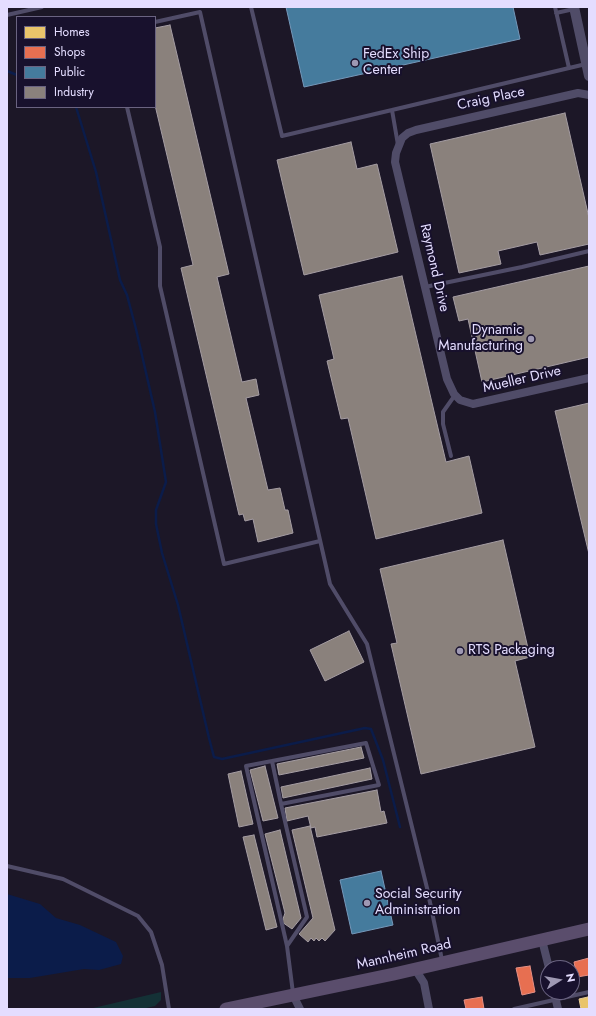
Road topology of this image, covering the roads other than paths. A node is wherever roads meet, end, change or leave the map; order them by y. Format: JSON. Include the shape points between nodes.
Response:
{"nodes":[{"id":1,"x":42,"y":7,"type":"edge"},
{"id":2,"x":251,"y":7,"type":"edge"},
{"id":3,"x":555,"y":7,"type":"edge"},
{"id":4,"x":574,"y":8,"type":"edge"},
{"id":5,"x":556,"y":13,"type":"junction"},
{"id":6,"x":7,"y":15,"type":"edge"},
{"id":7,"x":156,"y":22,"type":"edge"},
{"id":8,"x":586,"y":64,"type":"junction"},
{"id":9,"x":569,"y":68,"type":"junction"},
{"id":10,"x":589,"y":76,"type":"edge"},
{"id":11,"x":589,"y":95,"type":"edge"},
{"id":12,"x":127,"y":108,"type":"edge"},
{"id":13,"x":392,"y":110,"type":"junction"},
{"id":14,"x":400,"y":142,"type":"junction"},
{"id":15,"x":589,"y":251,"type":"edge"},
{"id":16,"x":425,"y":287,"type":"junction"},
{"id":17,"x":589,"y":378,"type":"edge"},
{"id":18,"x":458,"y":397,"type":"junction"},
{"id":19,"x":451,"y":456,"type":"dead end"},
{"id":20,"x":320,"y":541,"type":"junction"},
{"id":21,"x":272,"y":761,"type":"junction"},
{"id":22,"x":281,"y":804,"type":"junction"},
{"id":23,"x":7,"y":866,"type":"edge"},
{"id":24,"x":589,"y":929,"type":"edge"},
{"id":25,"x":542,"y":940,"type":"junction"},
{"id":26,"x":287,"y":946,"type":"junction"},
{"id":27,"x":546,"y":960,"type":"edge"},
{"id":28,"x":443,"y":963,"type":"junction"},
{"id":29,"x":415,"y":969,"type":"junction"},
{"id":30,"x":293,"y":995,"type":"junction"},
{"id":31,"x":542,"y":1000,"type":"edge"},
{"id":32,"x":169,"y":1009,"type":"edge"},
{"id":33,"x":226,"y":1009,"type":"edge"},
{"id":34,"x":300,"y":1009,"type":"edge"},
{"id":35,"x":430,"y":1009,"type":"edge"},
{"id":36,"x":514,"y":1009,"type":"edge"}],
"edges":[{"from":1,"to":6,"type":"lane"},
{"from":2,"to":13,"type":"lane","via":[[282,136]]},
{"from":3,"to":5,"type":"lane"},
{"from":4,"to":5,"type":"lane"},
{"from":4,"to":8,"type":"street"},
{"from":5,"to":9,"type":"lane"},
{"from":7,"to":20,"type":"lane","via":[[200,12]]},
{"from":8,"to":9,"type":"lane"},
{"from":8,"to":10,"type":"street"},
{"from":9,"to":13,"type":"lane"},
{"from":11,"to":14,"type":"street","name":"Craig Place","via":[[578,93],[423,127],[408,133]]},
{"from":12,"to":20,"type":"lane","via":[[160,247],[160,286],[224,564]]},
{"from":13,"to":14,"type":"lane"},
{"from":14,"to":16,"type":"street","name":"Raymond Drive","via":[[395,162]]},
{"from":15,"to":16,"type":"lane"},
{"from":16,"to":18,"type":"street","name":"Raymond Drive","via":[[447,379]]},
{"from":17,"to":18,"type":"street","name":"Mueller Drive","via":[[480,403],[473,404]]},
{"from":18,"to":19,"type":"lane","via":[[443,412],[443,424]]},
{"from":20,"to":28,"type":"lane","via":[[330,584],[367,644]]},
{"from":21,"to":22,"type":"lane"},
{"from":21,"to":22,"type":"lane","via":[[366,743],[379,785]]},
{"from":21,"to":26,"type":"lane","via":[[246,766]]},
{"from":22,"to":26,"type":"lane","via":[[307,917]]},
{"from":23,"to":32,"type":"lane","via":[[63,879],[138,916],[151,932],[156,945],[165,978]]},
{"from":24,"to":25,"type":"main road","name":"Mannheim Road"},
{"from":25,"to":27,"type":"street"},
{"from":25,"to":28,"type":"main road","name":"Mannheim Road"},
{"from":26,"to":30,"type":"lane"},
{"from":28,"to":29,"type":"main road","name":"Mannheim Road"},
{"from":29,"to":30,"type":"main road","name":"Mannheim Road"},
{"from":29,"to":35,"type":"street","via":[[424,983]]},
{"from":30,"to":33,"type":"main road","name":"Mannheim Road"},
{"from":30,"to":34,"type":"street"},
{"from":31,"to":36,"type":"lane"}]}
